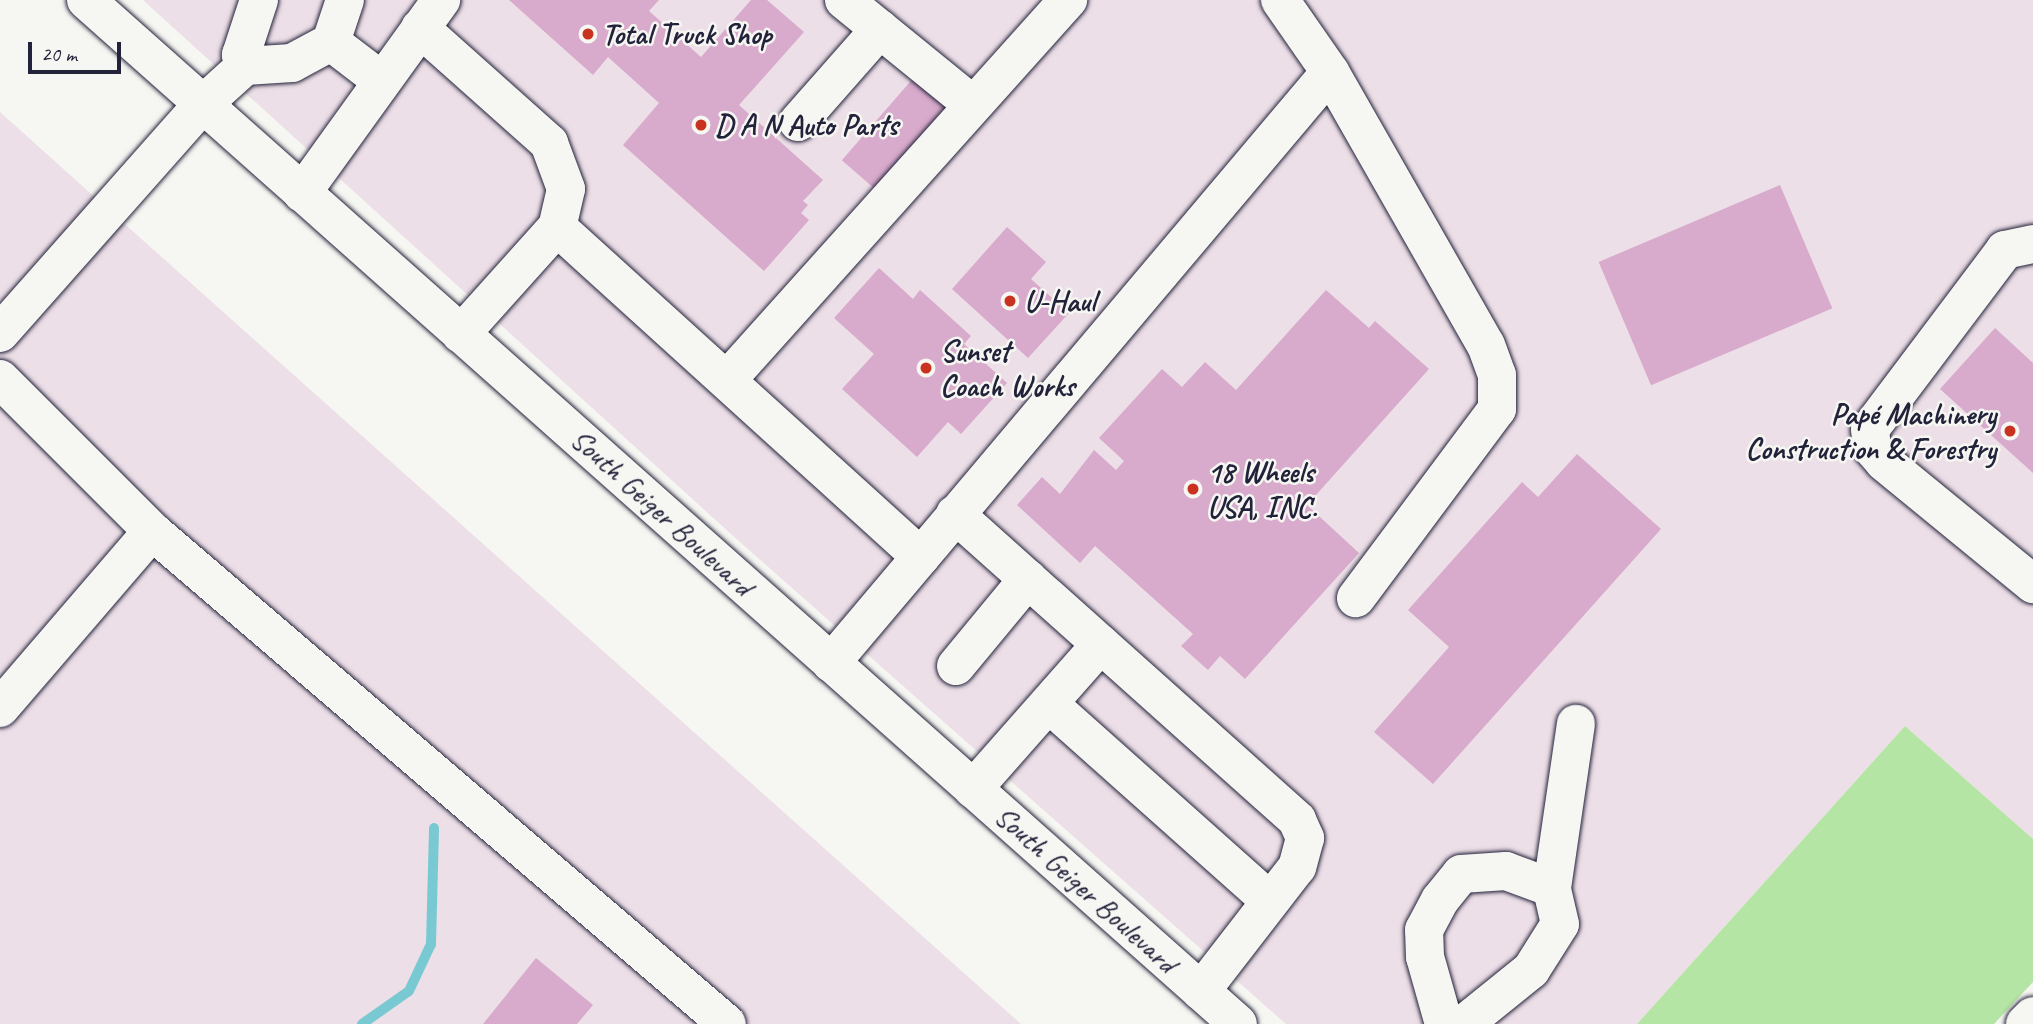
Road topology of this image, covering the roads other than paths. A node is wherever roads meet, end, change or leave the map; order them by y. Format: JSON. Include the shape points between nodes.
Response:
{"nodes":[{"id":1,"x":86,"y":0,"type":"edge"},
{"id":2,"x":259,"y":0,"type":"edge"},
{"id":3,"x":345,"y":0,"type":"edge"},
{"id":4,"x":844,"y":0,"type":"edge"},
{"id":5,"x":1068,"y":0,"type":"edge"},
{"id":6,"x":1280,"y":0,"type":"edge"},
{"id":7,"x":431,"y":14,"type":"edge"},
{"id":8,"x":880,"y":29,"type":"junction"},
{"id":9,"x":331,"y":42,"type":"junction"},
{"id":10,"x":245,"y":66,"type":"junction"},
{"id":11,"x":1329,"y":72,"type":"junction"},
{"id":12,"x":382,"y":81,"type":"junction"},
{"id":13,"x":202,"y":105,"type":"junction"},
{"id":14,"x":973,"y":105,"type":"junction"},
{"id":15,"x":798,"y":122,"type":"dead end"},
{"id":16,"x":302,"y":193,"type":"junction"},
{"id":17,"x":556,"y":227,"type":"junction"},
{"id":18,"x":2033,"y":244,"type":"edge"},
{"id":19,"x":0,"y":333,"type":"edge"},
{"id":20,"x":461,"y":334,"type":"junction"},
{"id":21,"x":0,"y":379,"type":"edge"},
{"id":22,"x":727,"y":380,"type":"junction"},
{"id":23,"x":955,"y":514,"type":"junction"},
{"id":24,"x":152,"y":531,"type":"junction"},
{"id":25,"x":921,"y":557,"type":"junction"},
{"id":26,"x":1028,"y":579,"type":"junction"},
{"id":27,"x":2033,"y":584,"type":"edge"},
{"id":28,"x":1356,"y":598,"type":"dead end"},
{"id":29,"x":1101,"y":644,"type":"junction"},
{"id":30,"x":831,"y":663,"type":"junction"},
{"id":31,"x":956,"y":666,"type":"dead end"},
{"id":32,"x":1049,"y":704,"type":"junction"},
{"id":33,"x":0,"y":708,"type":"edge"},
{"id":34,"x":1576,"y":724,"type":"dead end"},
{"id":35,"x":973,"y":789,"type":"junction"},
{"id":36,"x":1552,"y":887,"type":"junction"},
{"id":37,"x":1270,"y":901,"type":"junction"},
{"id":38,"x":1201,"y":991,"type":"junction"},
{"id":39,"x":2033,"y":1016,"type":"edge"},
{"id":40,"x":727,"y":1024,"type":"edge"},
{"id":41,"x":1238,"y":1024,"type":"edge"},
{"id":42,"x":1444,"y":1024,"type":"edge"},
{"id":43,"x":1464,"y":1024,"type":"edge"},
{"id":44,"x":2025,"y":1024,"type":"edge"}],
"edges":[{"from":1,"to":13,"type":"street","name":"South Geiger Boulevard"},
{"from":2,"to":10,"type":"street","via":[[241,55]]},
{"from":3,"to":9,"type":"street"},
{"from":4,"to":8,"type":"street"},
{"from":5,"to":14,"type":"street"},
{"from":6,"to":11,"type":"street"},
{"from":7,"to":12,"type":"street"},
{"from":7,"to":17,"type":"street","via":[[549,143],[566,189]]},
{"from":8,"to":14,"type":"street"},
{"from":8,"to":15,"type":"street"},
{"from":9,"to":10,"type":"street","via":[[292,64]]},
{"from":9,"to":12,"type":"street"},
{"from":10,"to":13,"type":"street"},
{"from":11,"to":23,"type":"street"},
{"from":11,"to":28,"type":"street","via":[[1486,345],[1497,375],[1497,409]]},
{"from":12,"to":16,"type":"street"},
{"from":13,"to":16,"type":"street","name":"South Geiger Boulevard"},
{"from":13,"to":19,"type":"street"},
{"from":14,"to":22,"type":"street"},
{"from":16,"to":20,"type":"street","name":"South Geiger Boulevard"},
{"from":17,"to":20,"type":"street"},
{"from":17,"to":22,"type":"street"},
{"from":18,"to":27,"type":"street","via":[[2005,250],[1870,429],[1872,448],[1884,462]]},
{"from":20,"to":30,"type":"street","name":"South Geiger Boulevard"},
{"from":21,"to":24,"type":"street"},
{"from":22,"to":25,"type":"street"},
{"from":23,"to":25,"type":"street"},
{"from":23,"to":26,"type":"street"},
{"from":24,"to":33,"type":"street"},
{"from":24,"to":40,"type":"street"},
{"from":25,"to":30,"type":"street"},
{"from":26,"to":29,"type":"street"},
{"from":26,"to":31,"type":"street"},
{"from":29,"to":32,"type":"street"},
{"from":29,"to":37,"type":"street","via":[[1297,820],[1304,854]]},
{"from":30,"to":35,"type":"street","name":"South Geiger Boulevard"},
{"from":32,"to":35,"type":"street"},
{"from":32,"to":37,"type":"street"},
{"from":34,"to":36,"type":"street"},
{"from":35,"to":38,"type":"street","name":"South Geiger Boulevard"},
{"from":36,"to":42,"type":"street","via":[[1506,871],[1461,874],[1440,900],[1424,930],[1424,957]]},
{"from":36,"to":43,"type":"street","via":[[1560,923],[1531,970]]},
{"from":37,"to":38,"type":"street"},
{"from":38,"to":41,"type":"street","name":"South Geiger Boulevard"},
{"from":39,"to":44,"type":"street"}]}
